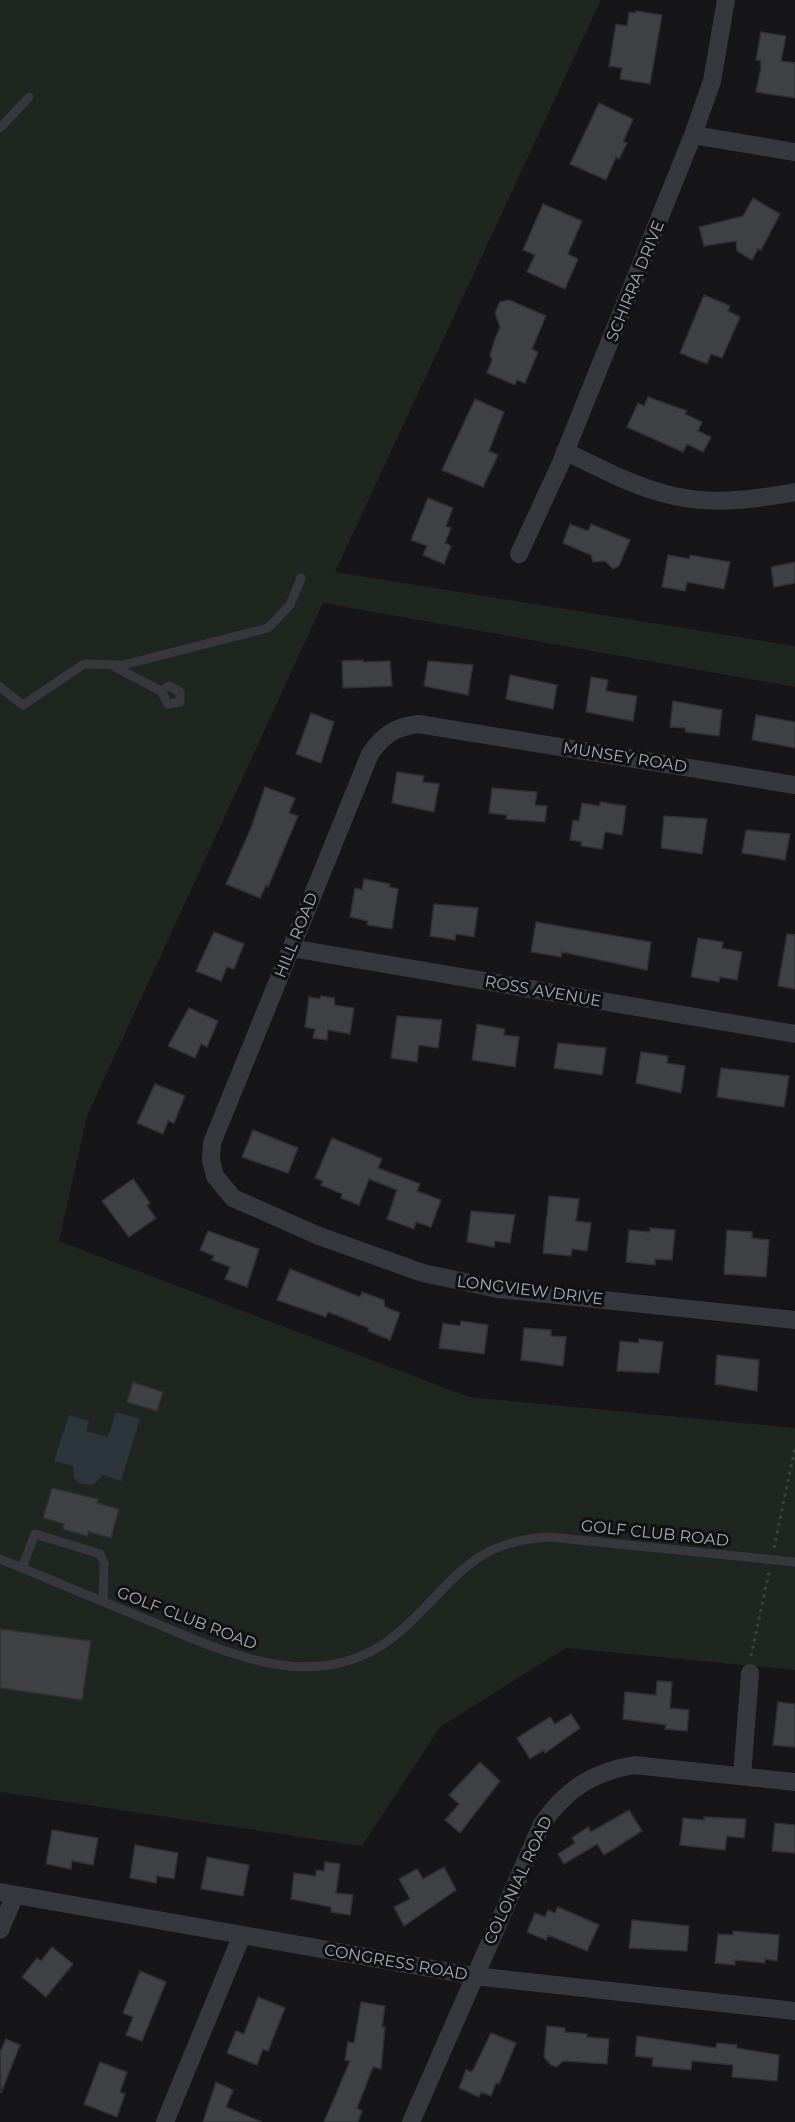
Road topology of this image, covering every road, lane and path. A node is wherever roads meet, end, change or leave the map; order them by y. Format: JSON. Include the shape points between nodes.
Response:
{"nodes":[{"id":1,"x":726,"y":0,"type":"edge"},
{"id":2,"x":29,"y":98,"type":"dead end"},
{"id":3,"x":0,"y":128,"type":"edge"},
{"id":4,"x":693,"y":135,"type":"junction"},
{"id":5,"x":795,"y":152,"type":"edge"},
{"id":6,"x":565,"y":451,"type":"junction"},
{"id":7,"x":795,"y":492,"type":"edge"},
{"id":8,"x":519,"y":554,"type":"dead end"},
{"id":9,"x":301,"y":578,"type":"dead end"},
{"id":10,"x":110,"y":665,"type":"junction"},
{"id":11,"x":0,"y":687,"type":"edge"},
{"id":12,"x":161,"y":691,"type":"dead end"},
{"id":13,"x":388,"y":733,"type":"joint"},
{"id":14,"x":795,"y":785,"type":"edge"},
{"id":15,"x":291,"y":948,"type":"junction"},
{"id":16,"x":795,"y":1034,"type":"edge"},
{"id":17,"x":212,"y":1143,"type":"joint"},
{"id":18,"x":795,"y":1320,"type":"edge"},
{"id":19,"x":0,"y":1559,"type":"edge"},
{"id":20,"x":795,"y":1562,"type":"edge"},
{"id":21,"x":22,"y":1568,"type":"junction"},
{"id":22,"x":103,"y":1602,"type":"junction"},
{"id":23,"x":750,"y":1673,"type":"dead end"},
{"id":24,"x":742,"y":1776,"type":"junction"},
{"id":25,"x":795,"y":1782,"type":"edge"},
{"id":26,"x":7,"y":1894,"type":"edge"},
{"id":27,"x":0,"y":1930,"type":"edge"},
{"id":28,"x":242,"y":1935,"type":"junction"},
{"id":29,"x":474,"y":1976,"type":"junction"},
{"id":30,"x":795,"y":2011,"type":"edge"},
{"id":31,"x":165,"y":2122,"type":"edge"},
{"id":32,"x":411,"y":2122,"type":"edge"}],
"edges":[{"from":1,"to":4,"type":"street","name":"SCHIRRA DRIVE","via":[[712,81]]},
{"from":2,"to":3,"type":"lane"},
{"from":4,"to":5,"type":"street"},
{"from":4,"to":6,"type":"street","name":"SCHIRRA DRIVE"},
{"from":6,"to":7,"type":"street","via":[[633,485],[666,496],[729,502]]},
{"from":6,"to":8,"type":"street","name":"SCHIRRA DRIVE"},
{"from":9,"to":10,"type":"lane","via":[[290,605],[268,628]]},
{"from":10,"to":11,"type":"lane","via":[[84,664],[23,705]]},
{"from":10,"to":12,"type":"lane"},
{"from":13,"to":14,"type":"street","name":"MUNSEY ROAD","via":[[418,724]]},
{"from":13,"to":15,"type":"street","name":"HILL ROAD","via":[[370,754]]},
{"from":15,"to":16,"type":"street","name":"ROSS AVENUE"},
{"from":15,"to":17,"type":"street","name":"HILL ROAD"},
{"from":17,"to":18,"type":"street","name":"LONGVIEW DRIVE","via":[[215,1176],[233,1198],[319,1236],[423,1273],[498,1289]]},
{"from":19,"to":21,"type":"lane","name":"GOLF CLUB ROAD"},
{"from":20,"to":22,"type":"lane","name":"GOLF CLUB ROAD","via":[[549,1537],[526,1538],[503,1544],[465,1566],[391,1640],[369,1653],[320,1666],[292,1667],[233,1655]]},
{"from":21,"to":22,"type":"lane","name":"GOLF CLUB ROAD"},
{"from":21,"to":22,"type":"lane","via":[[35,1534],[96,1552],[104,1563]]},
{"from":23,"to":24,"type":"street"},
{"from":24,"to":25,"type":"street","name":"COLONIAL ROAD"},
{"from":24,"to":29,"type":"street","name":"COLONIAL ROAD","via":[[634,1765],[613,1768],[573,1788],[555,1804],[542,1824]]},
{"from":26,"to":27,"type":"street"},
{"from":26,"to":28,"type":"street","name":"CONGRESS ROAD"},
{"from":28,"to":29,"type":"street","name":"CONGRESS ROAD"},
{"from":28,"to":31,"type":"street"},
{"from":29,"to":30,"type":"street","name":"CONGRESS ROAD"},
{"from":29,"to":32,"type":"street","name":"COLONIAL ROAD"}]}
